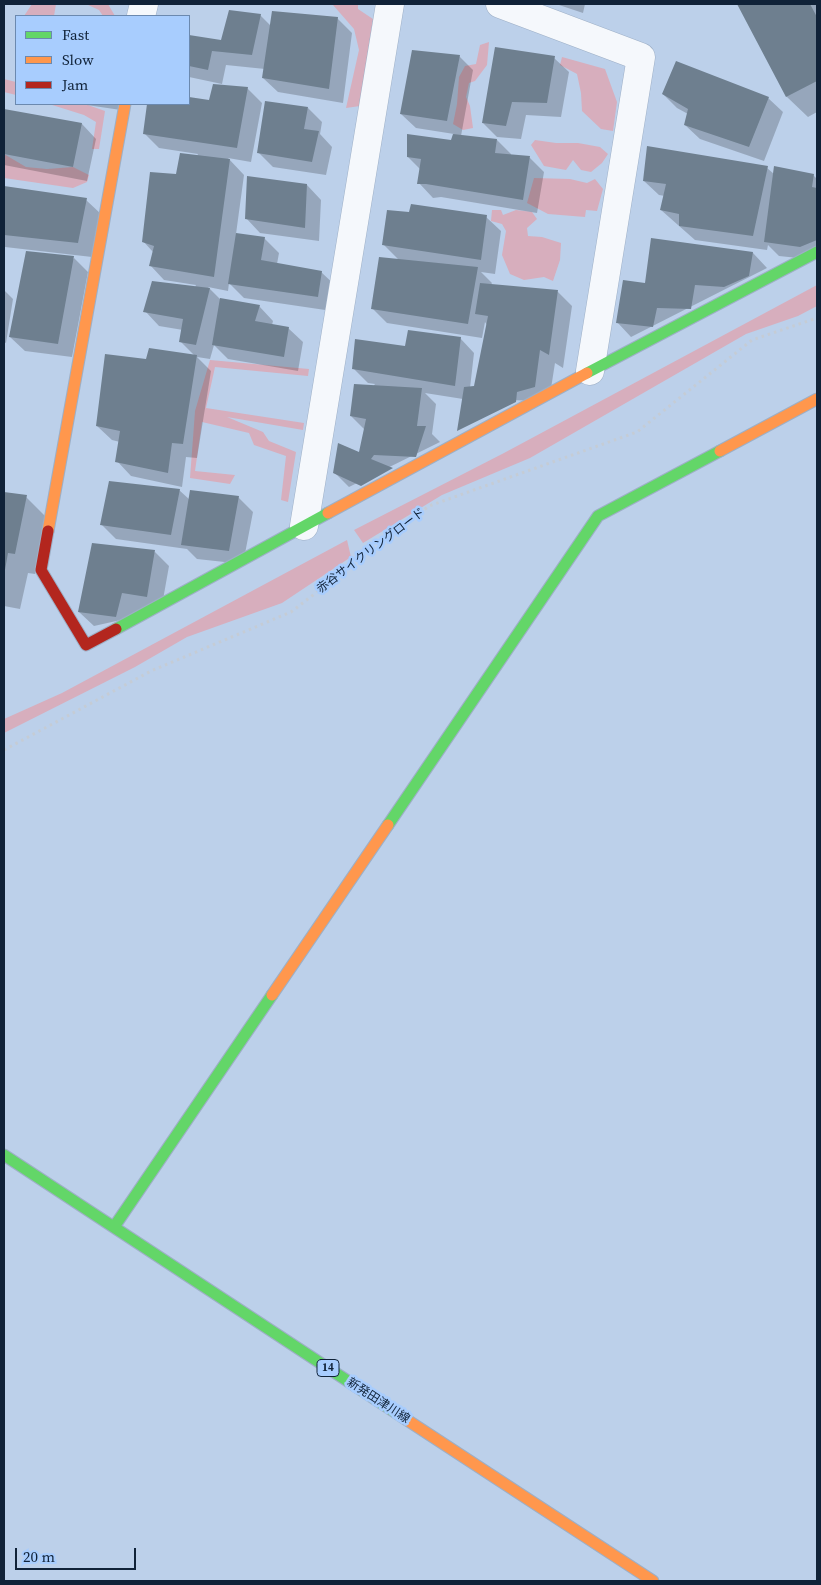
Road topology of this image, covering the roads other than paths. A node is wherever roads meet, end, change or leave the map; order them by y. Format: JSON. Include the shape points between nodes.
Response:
{"nodes":[{"id":1,"x":390,"y":4,"type":"edge"},
{"id":2,"x":500,"y":4,"type":"edge"},
{"id":3,"x":125,"y":105,"type":"edge"},
{"id":4,"x":817,"y":252,"type":"edge"},
{"id":5,"x":590,"y":371,"type":"junction"},
{"id":6,"x":817,"y":399,"type":"edge"},
{"id":7,"x":304,"y":526,"type":"junction"},
{"id":8,"x":4,"y":1155,"type":"edge"},
{"id":9,"x":114,"y":1227,"type":"junction"},
{"id":10,"x":653,"y":1581,"type":"edge"}],
"edges":[{"from":1,"to":7,"type":"street"},
{"from":2,"to":5,"type":"street","via":[[641,57]]},
{"from":3,"to":7,"type":"street","via":[[41,570],[86,645]]},
{"from":4,"to":5,"type":"street"},
{"from":5,"to":7,"type":"street"},
{"from":6,"to":9,"type":"street","via":[[598,516]]},
{"from":8,"to":9,"type":"street","name":"新発田津川線","number":"14"},
{"from":9,"to":10,"type":"street","name":"新発田津川線","number":"14"}]}
